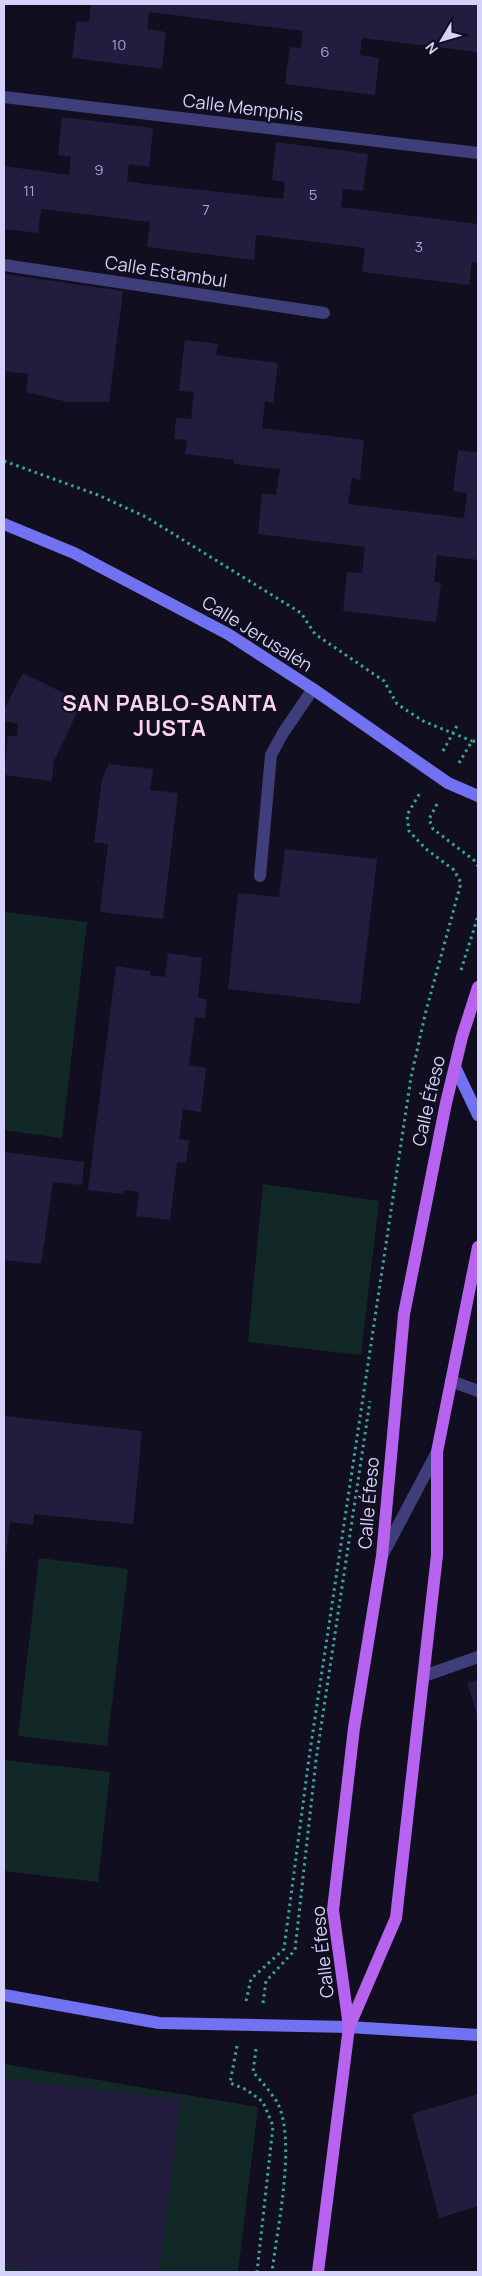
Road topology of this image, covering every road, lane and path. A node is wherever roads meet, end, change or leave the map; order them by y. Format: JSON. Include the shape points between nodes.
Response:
{"nodes":[{"id":1,"x":4,"y":97,"type":"edge"},
{"id":2,"x":478,"y":153,"type":"edge"},
{"id":3,"x":4,"y":265,"type":"edge"},
{"id":4,"x":324,"y":313,"type":"dead end"},
{"id":5,"x":4,"y":460,"type":"edge"},
{"id":6,"x":4,"y":524,"type":"edge"},
{"id":7,"x":312,"y":689,"type":"junction"},
{"id":8,"x":458,"y":724,"type":"dead end"},
{"id":9,"x":453,"y":734,"type":"junction"},
{"id":10,"x":472,"y":741,"type":"dead end"},
{"id":11,"x":432,"y":772,"type":"junction"},
{"id":12,"x":478,"y":796,"type":"edge"},
{"id":13,"x":260,"y":876,"type":"dead end"},
{"id":14,"x":478,"y":916,"type":"edge"},
{"id":15,"x":460,"y":976,"type":"dead end"},
{"id":16,"x":478,"y":987,"type":"edge"},
{"id":17,"x":455,"y":1067,"type":"junction"},
{"id":18,"x":478,"y":1115,"type":"edge"},
{"id":19,"x":478,"y":1246,"type":"edge"},
{"id":20,"x":451,"y":1381,"type":"junction"},
{"id":21,"x":478,"y":1391,"type":"edge"},
{"id":22,"x":371,"y":1398,"type":"dead end"},
{"id":23,"x":437,"y":1452,"type":"junction"},
{"id":24,"x":382,"y":1556,"type":"junction"},
{"id":25,"x":478,"y":1657,"type":"edge"},
{"id":26,"x":424,"y":1676,"type":"junction"},
{"id":27,"x":4,"y":1995,"type":"edge"},
{"id":28,"x":242,"y":2024,"type":"junction"},
{"id":29,"x":259,"y":2025,"type":"junction"},
{"id":30,"x":349,"y":2027,"type":"junction"},
{"id":31,"x":478,"y":2035,"type":"edge"},
{"id":32,"x":257,"y":2272,"type":"edge"},
{"id":33,"x":272,"y":2272,"type":"edge"},
{"id":34,"x":318,"y":2272,"type":"edge"}],
"edges":[{"from":1,"to":2,"type":"street","name":"Calle Memphis"},
{"from":3,"to":4,"type":"street","name":"Calle Estambul"},
{"from":5,"to":9,"type":"path","via":[[98,495],[146,517],[301,613],[315,634],[384,681],[397,704],[423,721]]},
{"from":6,"to":7,"type":"street","name":"Calle Jerusalén","via":[[132,582],[228,634]]},
{"from":7,"to":11,"type":"street","name":"Calle Jerusalén"},
{"from":7,"to":13,"type":"street","via":[[271,755]]},
{"from":8,"to":9,"type":"path"},
{"from":9,"to":10,"type":"path"},
{"from":9,"to":11,"type":"path"},
{"from":11,"to":12,"type":"street","name":"Calle Jerusalén"},
{"from":11,"to":28,"type":"path","via":[[407,815],[409,831],[454,870],[460,884],[411,1076],[309,1758],[284,1949],[251,1979]]},
{"from":14,"to":15,"type":"path"},
{"from":16,"to":17,"type":"main road","name":"Calle Éfeso"},
{"from":17,"to":18,"type":"street"},
{"from":17,"to":24,"type":"main road","name":"Calle Éfeso","via":[[432,1166],[404,1314]]},
{"from":19,"to":20,"type":"main road","name":"Calle Éfeso"},
{"from":20,"to":21,"type":"street"},
{"from":20,"to":23,"type":"main road","name":"Calle Éfeso"},
{"from":22,"to":29,"type":"path","via":[[316,1760],[295,1950],[266,1981]]},
{"from":23,"to":24,"type":"street"},
{"from":23,"to":26,"type":"main road","name":"Calle Éfeso","via":[[438,1556]]},
{"from":24,"to":30,"type":"main road","name":"Calle Éfeso","via":[[354,1728],[333,1910]]},
{"from":25,"to":26,"type":"street"},
{"from":26,"to":30,"type":"main road","name":"Calle Éfeso","via":[[396,1918]]},
{"from":27,"to":28,"type":"street","via":[[159,2023]]},
{"from":28,"to":29,"type":"street"},
{"from":28,"to":32,"type":"path","via":[[230,2083],[248,2090],[263,2102],[273,2126]]},
{"from":29,"to":30,"type":"street"},
{"from":29,"to":33,"type":"path","via":[[252,2072],[277,2102],[284,2122],[287,2150]]},
{"from":30,"to":31,"type":"street"},
{"from":30,"to":34,"type":"main road","name":"Calle Éfeso"}]}
